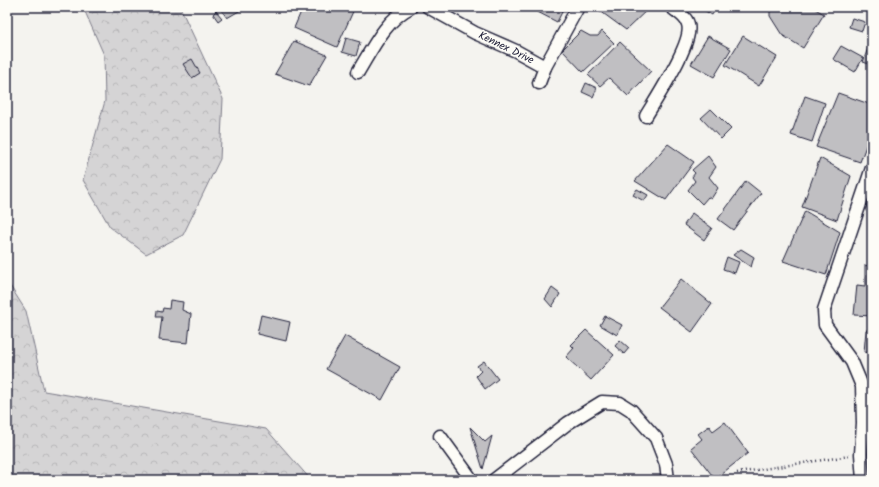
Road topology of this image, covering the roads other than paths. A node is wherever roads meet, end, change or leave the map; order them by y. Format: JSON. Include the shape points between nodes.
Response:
{"nodes":[{"id":1,"x":411,"y":7,"type":"edge"},
{"id":2,"x":428,"y":7,"type":"edge"},
{"id":3,"x":578,"y":7,"type":"edge"},
{"id":4,"x":671,"y":7,"type":"edge"},
{"id":5,"x":545,"y":67,"type":"junction"},
{"id":6,"x":358,"y":72,"type":"dead end"},
{"id":7,"x":539,"y":82,"type":"dead end"},
{"id":8,"x":646,"y":116,"type":"dead end"},
{"id":9,"x":872,"y":168,"type":"edge"},
{"id":10,"x":440,"y":436,"type":"dead end"},
{"id":11,"x":472,"y":480,"type":"edge"},
{"id":12,"x":494,"y":480,"type":"edge"},
{"id":13,"x":668,"y":480,"type":"edge"},
{"id":14,"x":863,"y":480,"type":"edge"}],
"edges":[{"from":1,"to":6,"type":"street","via":[[395,17],[384,30]]},
{"from":2,"to":5,"type":"street","name":"Kennex Drive"},
{"from":3,"to":5,"type":"street","name":"Kennex Drive"},
{"from":4,"to":8,"type":"street","via":[[684,17],[689,33],[676,64]]},
{"from":5,"to":7,"type":"street"},
{"from":9,"to":14,"type":"street","via":[[824,310],[825,325],[852,362],[862,386]]},
{"from":10,"to":11,"type":"street"},
{"from":12,"to":13,"type":"street","via":[[568,423],[602,402],[620,402],[631,410],[656,438],[666,464]]}]}
